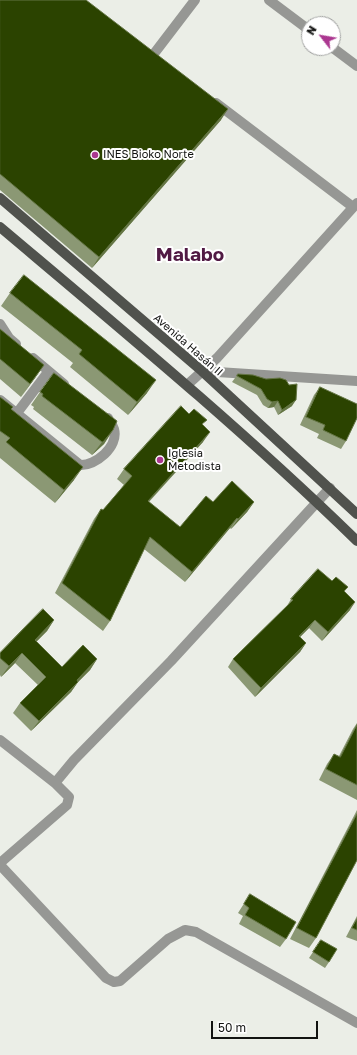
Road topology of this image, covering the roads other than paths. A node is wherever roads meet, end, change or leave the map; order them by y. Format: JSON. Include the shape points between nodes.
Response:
{"nodes":[{"id":1,"x":195,"y":0,"type":"edge"},
{"id":2,"x":269,"y":0,"type":"edge"},
{"id":3,"x":301,"y":24,"type":"edge"},
{"id":4,"x":341,"y":54,"type":"edge"},
{"id":5,"x":153,"y":55,"type":"edge"},
{"id":6,"x":357,"y":66,"type":"edge"},
{"id":7,"x":209,"y":98,"type":"edge"},
{"id":8,"x":0,"y":198,"type":"edge"},
{"id":9,"x":355,"y":205,"type":"edge"},
{"id":10,"x":0,"y":227,"type":"edge"},
{"id":11,"x":0,"y":324,"type":"edge"},
{"id":12,"x":202,"y":371,"type":"junction"},
{"id":13,"x":48,"y":372,"type":"junction"},
{"id":14,"x":357,"y":381,"type":"edge"},
{"id":15,"x":187,"y":385,"type":"junction"},
{"id":16,"x":72,"y":390,"type":"edge"},
{"id":17,"x":0,"y":400,"type":"edge"},
{"id":18,"x":101,"y":412,"type":"edge"},
{"id":19,"x":16,"y":413,"type":"junction"},
{"id":20,"x":330,"y":488,"type":"junction"},
{"id":21,"x":318,"y":503,"type":"junction"},
{"id":22,"x":357,"y":514,"type":"edge"},
{"id":23,"x":357,"y":541,"type":"edge"},
{"id":24,"x":0,"y":740,"type":"edge"},
{"id":25,"x":55,"y":783,"type":"junction"},
{"id":26,"x":0,"y":864,"type":"edge"},
{"id":27,"x":357,"y":1023,"type":"edge"}],
"edges":[{"from":1,"to":5,"type":"street"},
{"from":2,"to":3,"type":"street"},
{"from":4,"to":6,"type":"street"},
{"from":7,"to":9,"type":"street"},
{"from":8,"to":12,"type":"main road","name":"Avenida Hasán II"},
{"from":9,"to":12,"type":"street","via":[[217,358]]},
{"from":10,"to":15,"type":"main road"},
{"from":11,"to":13,"type":"street","via":[[9,338]]},
{"from":12,"to":14,"type":"street"},
{"from":12,"to":15,"type":"street"},
{"from":12,"to":20,"type":"main road","name":"Avenida Hasán II"},
{"from":13,"to":16,"type":"street"},
{"from":13,"to":19,"type":"street"},
{"from":15,"to":21,"type":"main road"},
{"from":17,"to":19,"type":"street"},
{"from":18,"to":19,"type":"street","via":[[114,429],[115,437],[101,457],[88,466],[80,465]]},
{"from":20,"to":21,"type":"street"},
{"from":20,"to":22,"type":"main road","name":"Avenida Hasán II"},
{"from":21,"to":23,"type":"main road"},
{"from":21,"to":25,"type":"street"},
{"from":24,"to":25,"type":"street"},
{"from":25,"to":26,"type":"street","via":[[69,798],[67,805]]},
{"from":26,"to":27,"type":"street","via":[[106,978],[114,982],[120,981],[168,939],[185,930],[196,932]]}]}
